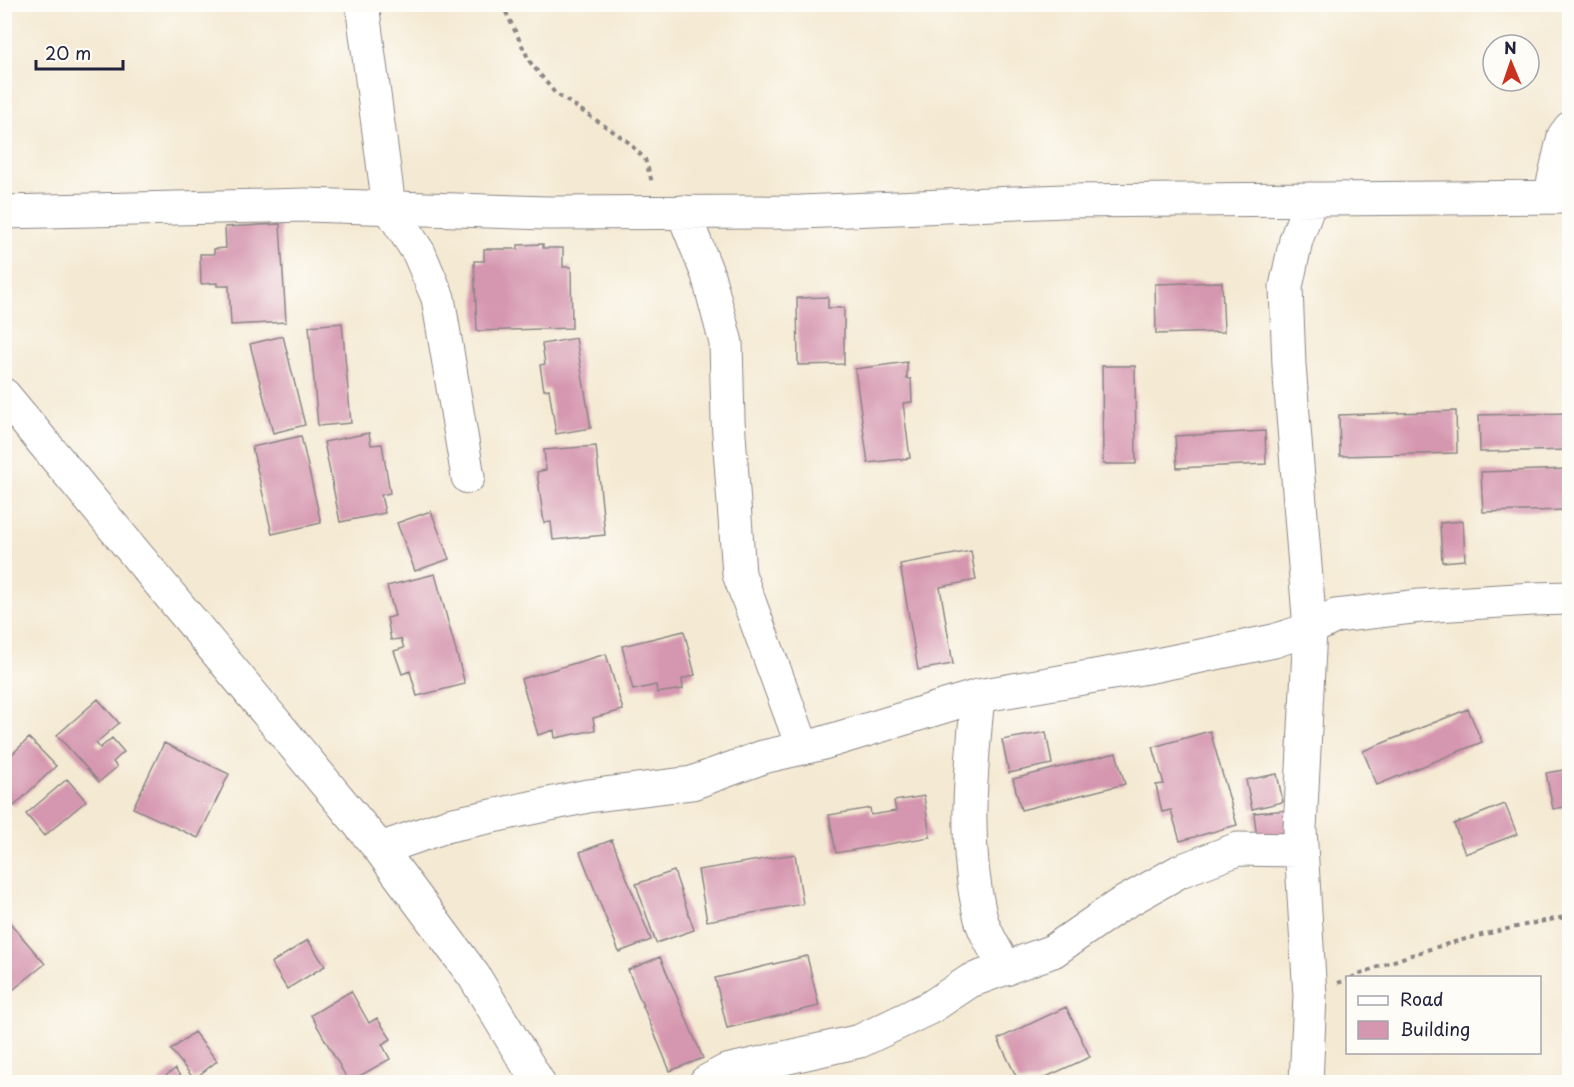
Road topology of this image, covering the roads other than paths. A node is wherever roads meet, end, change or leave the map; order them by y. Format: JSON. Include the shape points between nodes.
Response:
{"nodes":[{"id":1,"x":362,"y":4,"type":"edge"},
{"id":2,"x":1569,"y":128,"type":"edge"},
{"id":3,"x":1560,"y":197,"type":"edge"},
{"id":4,"x":1311,"y":199,"type":"junction"},
{"id":5,"x":389,"y":207,"type":"junction"},
{"id":6,"x":4,"y":212,"type":"edge"},
{"id":7,"x":668,"y":212,"type":"junction"},
{"id":8,"x":4,"y":395,"type":"edge"},
{"id":9,"x":468,"y":477,"type":"dead end"},
{"id":10,"x":1569,"y":598,"type":"edge"},
{"id":11,"x":1310,"y":629,"type":"junction"},
{"id":12,"x":978,"y":696,"type":"junction"},
{"id":13,"x":803,"y":748,"type":"junction"},
{"id":14,"x":380,"y":849,"type":"junction"},
{"id":15,"x":1301,"y":850,"type":"junction"},
{"id":16,"x":1006,"y":969,"type":"junction"},
{"id":17,"x":538,"y":1083,"type":"edge"},
{"id":18,"x":706,"y":1083,"type":"edge"},
{"id":19,"x":1306,"y":1083,"type":"edge"}],
"edges":[{"from":1,"to":5,"type":"street"},
{"from":2,"to":3,"type":"street","via":[[1564,136]]},
{"from":3,"to":4,"type":"street"},
{"from":4,"to":7,"type":"street"},
{"from":4,"to":11,"type":"street","via":[[1296,240],[1286,287]]},
{"from":5,"to":6,"type":"street","via":[[307,204]]},
{"from":5,"to":7,"type":"street","via":[[547,213]]},
{"from":5,"to":9,"type":"street","via":[[419,253],[438,298]]},
{"from":7,"to":13,"type":"street","via":[[708,274],[726,343],[739,574]]},
{"from":8,"to":14,"type":"street"},
{"from":10,"to":11,"type":"street","via":[[1409,607],[1336,616]]},
{"from":11,"to":12,"type":"street","via":[[1274,641],[1170,662]]},
{"from":11,"to":15,"type":"street"},
{"from":12,"to":13,"type":"street"},
{"from":12,"to":16,"type":"street","via":[[970,779],[971,858],[980,917]]},
{"from":13,"to":14,"type":"street","via":[[763,757],[692,783],[588,796],[449,825]]},
{"from":14,"to":17,"type":"street","via":[[474,976]]},
{"from":15,"to":16,"type":"street","via":[[1238,849],[1180,871],[1118,906],[1053,951]]},
{"from":15,"to":19,"type":"street","via":[[1310,996]]},
{"from":16,"to":18,"type":"street","via":[[970,981],[931,1007],[860,1041],[726,1071]]}]}
